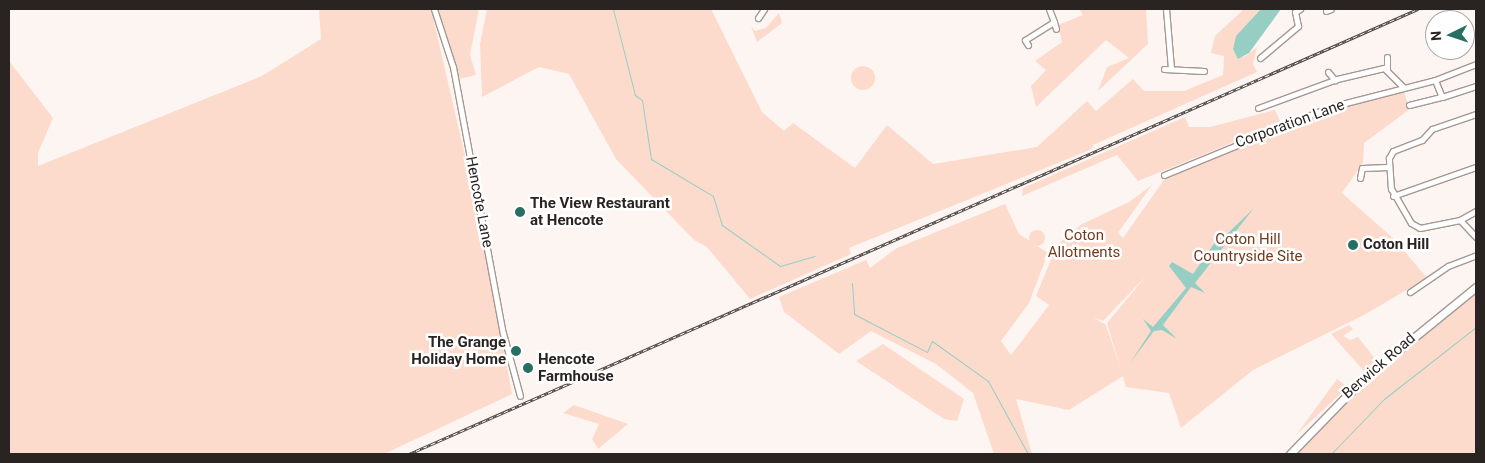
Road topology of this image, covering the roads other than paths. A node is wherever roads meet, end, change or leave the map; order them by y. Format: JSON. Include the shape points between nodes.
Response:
{"nodes":[{"id":1,"x":434,"y":9,"type":"edge"},
{"id":2,"x":771,"y":9,"type":"edge"},
{"id":3,"x":1049,"y":9,"type":"edge"},
{"id":4,"x":1166,"y":9,"type":"edge"},
{"id":5,"x":1300,"y":9,"type":"edge"},
{"id":6,"x":764,"y":10,"type":"edge"},
{"id":7,"x":758,"y":18,"type":"dead end"},
{"id":8,"x":1054,"y":22,"type":"junction"},
{"id":9,"x":1056,"y":29,"type":"dead end"},
{"id":10,"x":1025,"y":41,"type":"dead end"},
{"id":11,"x":1387,"y":57,"type":"dead end"},
{"id":12,"x":1269,"y":58,"type":"dead end"},
{"id":13,"x":1201,"y":63,"type":"dead end"},
{"id":14,"x":1476,"y":64,"type":"edge"},
{"id":15,"x":1164,"y":69,"type":"dead end"},
{"id":16,"x":1172,"y":69,"type":"junction"},
{"id":17,"x":1387,"y":69,"type":"junction"},
{"id":18,"x":1328,"y":72,"type":"dead end"},
{"id":19,"x":1334,"y":80,"type":"junction"},
{"id":20,"x":1435,"y":80,"type":"junction"},
{"id":21,"x":1476,"y":86,"type":"edge"},
{"id":22,"x":1403,"y":87,"type":"junction"},
{"id":23,"x":1440,"y":97,"type":"junction"},
{"id":24,"x":1263,"y":100,"type":"dead end"},
{"id":25,"x":1409,"y":105,"type":"dead end"},
{"id":26,"x":1266,"y":106,"type":"junction"},
{"id":27,"x":1258,"y":108,"type":"dead end"},
{"id":28,"x":1476,"y":114,"type":"edge"},
{"id":29,"x":1476,"y":166,"type":"edge"},
{"id":30,"x":1388,"y":167,"type":"junction"},
{"id":31,"x":1164,"y":175,"type":"dead end"},
{"id":32,"x":1360,"y":178,"type":"dead end"},
{"id":33,"x":1393,"y":196,"type":"junction"},
{"id":34,"x":1476,"y":211,"type":"edge"},
{"id":35,"x":1460,"y":220,"type":"junction"},
{"id":36,"x":1476,"y":237,"type":"edge"},
{"id":37,"x":1476,"y":255,"type":"edge"},
{"id":38,"x":1476,"y":287,"type":"edge"},
{"id":39,"x":1410,"y":292,"type":"dead end"},
{"id":40,"x":520,"y":396,"type":"dead end"},
{"id":41,"x":1290,"y":454,"type":"edge"}],
"edges":[{"from":1,"to":40,"type":"street","name":"Hencote Lane","via":[[453,67],[503,333]]},
{"from":2,"to":6,"type":"street"},
{"from":3,"to":8,"type":"street"},
{"from":4,"to":16,"type":"street"},
{"from":5,"to":12,"type":"street","via":[[1295,12],[1298,26],[1262,56]]},
{"from":6,"to":7,"type":"street"},
{"from":8,"to":9,"type":"street"},
{"from":8,"to":10,"type":"street"},
{"from":11,"to":17,"type":"street"},
{"from":13,"to":16,"type":"street","via":[[1202,71]]},
{"from":14,"to":20,"type":"street","name":"Corporation Lane"},
{"from":15,"to":16,"type":"street"},
{"from":17,"to":19,"type":"street"},
{"from":17,"to":22,"type":"street"},
{"from":18,"to":19,"type":"street"},
{"from":19,"to":26,"type":"street"},
{"from":20,"to":22,"type":"street","name":"Corporation Lane"},
{"from":20,"to":23,"type":"street"},
{"from":21,"to":23,"type":"street"},
{"from":22,"to":31,"type":"street","name":"Corporation Lane","via":[[1330,106]]},
{"from":23,"to":25,"type":"street"},
{"from":24,"to":26,"type":"street"},
{"from":26,"to":27,"type":"street"},
{"from":28,"to":30,"type":"street","via":[[1432,129],[1422,140],[1396,149]]},
{"from":29,"to":33,"type":"street"},
{"from":30,"to":32,"type":"street","via":[[1362,168]]},
{"from":30,"to":33,"type":"street"},
{"from":33,"to":35,"type":"street","via":[[1411,223],[1424,227]]},
{"from":34,"to":35,"type":"street"},
{"from":35,"to":36,"type":"street"},
{"from":37,"to":39,"type":"street","via":[[1448,266]]},
{"from":38,"to":41,"type":"main road","name":"Berwick Road","via":[[1359,384]]}]}
